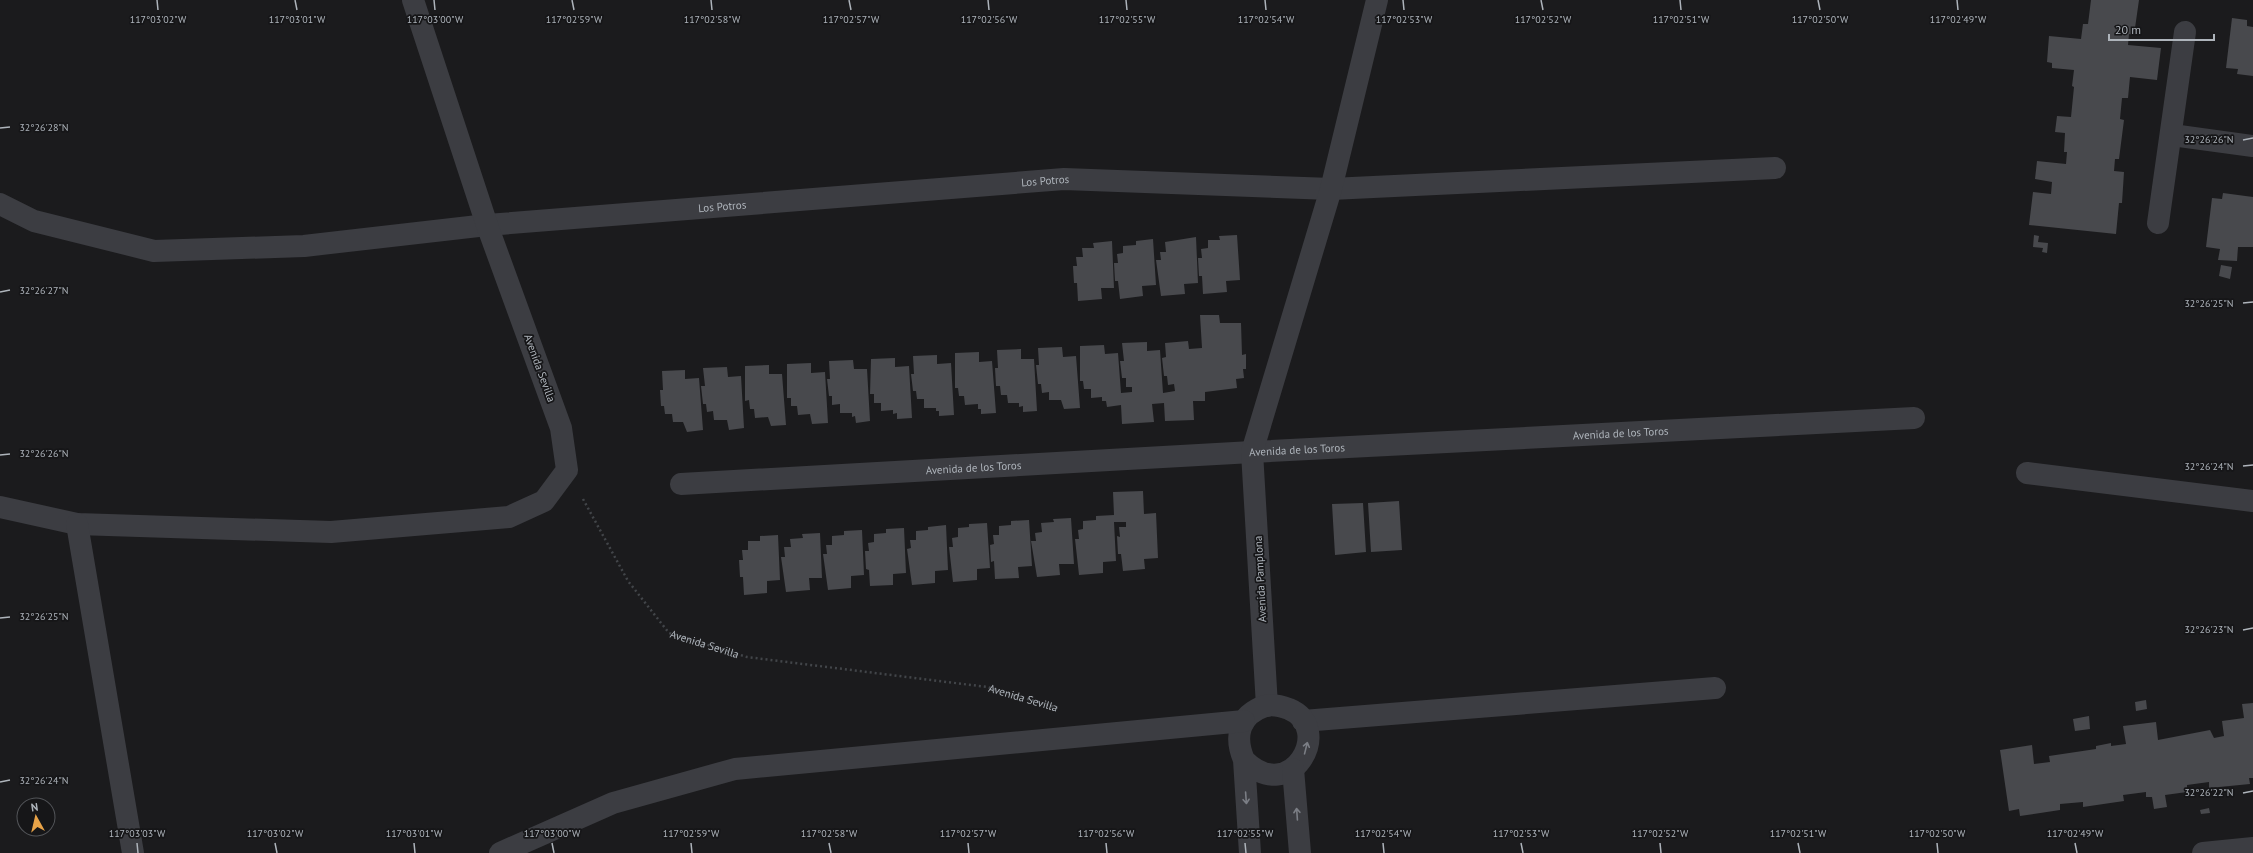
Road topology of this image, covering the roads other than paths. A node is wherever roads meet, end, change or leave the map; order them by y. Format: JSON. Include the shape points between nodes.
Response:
{"nodes":[{"id":1,"x":413,"y":0,"type":"edge"},
{"id":2,"x":1377,"y":0,"type":"edge"},
{"id":3,"x":2185,"y":32,"type":"dead end"},
{"id":4,"x":2172,"y":135,"type":"junction"},
{"id":5,"x":2253,"y":146,"type":"edge"},
{"id":6,"x":1775,"y":168,"type":"dead end"},
{"id":7,"x":1331,"y":189,"type":"junction"},
{"id":8,"x":0,"y":204,"type":"edge"},
{"id":9,"x":2158,"y":223,"type":"dead end"},
{"id":10,"x":487,"y":225,"type":"junction"},
{"id":11,"x":1914,"y":418,"type":"dead end"},
{"id":12,"x":1252,"y":452,"type":"junction"},
{"id":13,"x":2027,"y":473,"type":"dead end"},
{"id":14,"x":681,"y":484,"type":"dead end"},
{"id":15,"x":2253,"y":501,"type":"edge"},
{"id":16,"x":0,"y":507,"type":"edge"},
{"id":17,"x":77,"y":524,"type":"junction"},
{"id":18,"x":1715,"y":688,"type":"dead end"},
{"id":19,"x":1267,"y":706,"type":"junction"},
{"id":20,"x":1244,"y":721,"type":"junction"},
{"id":21,"x":1303,"y":721,"type":"junction"},
{"id":22,"x":1244,"y":760,"type":"junction"},
{"id":23,"x":1293,"y":769,"type":"junction"},
{"id":24,"x":2253,"y":848,"type":"edge"},
{"id":25,"x":134,"y":853,"type":"edge"},
{"id":26,"x":500,"y":853,"type":"edge"},
{"id":27,"x":1250,"y":853,"type":"edge"},
{"id":28,"x":1300,"y":853,"type":"edge"},
{"id":29,"x":2203,"y":853,"type":"edge"}],
"edges":[{"from":1,"to":10,"type":"street","name":"Avenida Sevilla"},
{"from":2,"to":7,"type":"street"},
{"from":3,"to":4,"type":"street"},
{"from":4,"to":5,"type":"street"},
{"from":4,"to":9,"type":"street"},
{"from":6,"to":7,"type":"street","name":"Los Potros"},
{"from":7,"to":10,"type":"street","name":"Los Potros","via":[[1064,179]]},
{"from":7,"to":12,"type":"street"},
{"from":8,"to":10,"type":"street","name":"Los Potros","via":[[34,221],[154,251],[304,246]]},
{"from":10,"to":17,"type":"street","name":"Avenida Sevilla","via":[[561,428],[567,470],[544,501],[509,517],[331,532]]},
{"from":11,"to":12,"type":"street","name":"Avenida de los Toros"},
{"from":12,"to":14,"type":"street","name":"Avenida de los Toros"},
{"from":12,"to":19,"type":"street","name":"Avenida Pamplona"},
{"from":13,"to":15,"type":"street"},
{"from":16,"to":17,"type":"street"},
{"from":17,"to":25,"type":"street"},
{"from":18,"to":21,"type":"street"},
{"from":19,"to":20,"type":"street","via":[[1254,711]]},
{"from":19,"to":21,"type":"street","via":[[1280,706],[1293,711]]},
{"from":20,"to":22,"type":"street","via":[[1239,733],[1239,747]]},
{"from":20,"to":26,"type":"street","via":[[735,769],[613,803]]},
{"from":23,"to":21,"type":"street","one_way":true,"via":[[1303,760],[1308,747],[1308,733]]},
{"from":22,"to":23,"type":"street","via":[[1266,775],[1280,774]]},
{"from":22,"to":27,"type":"street","one_way":true},
{"from":28,"to":23,"type":"street","one_way":true},
{"from":24,"to":29,"type":"street"}]}
